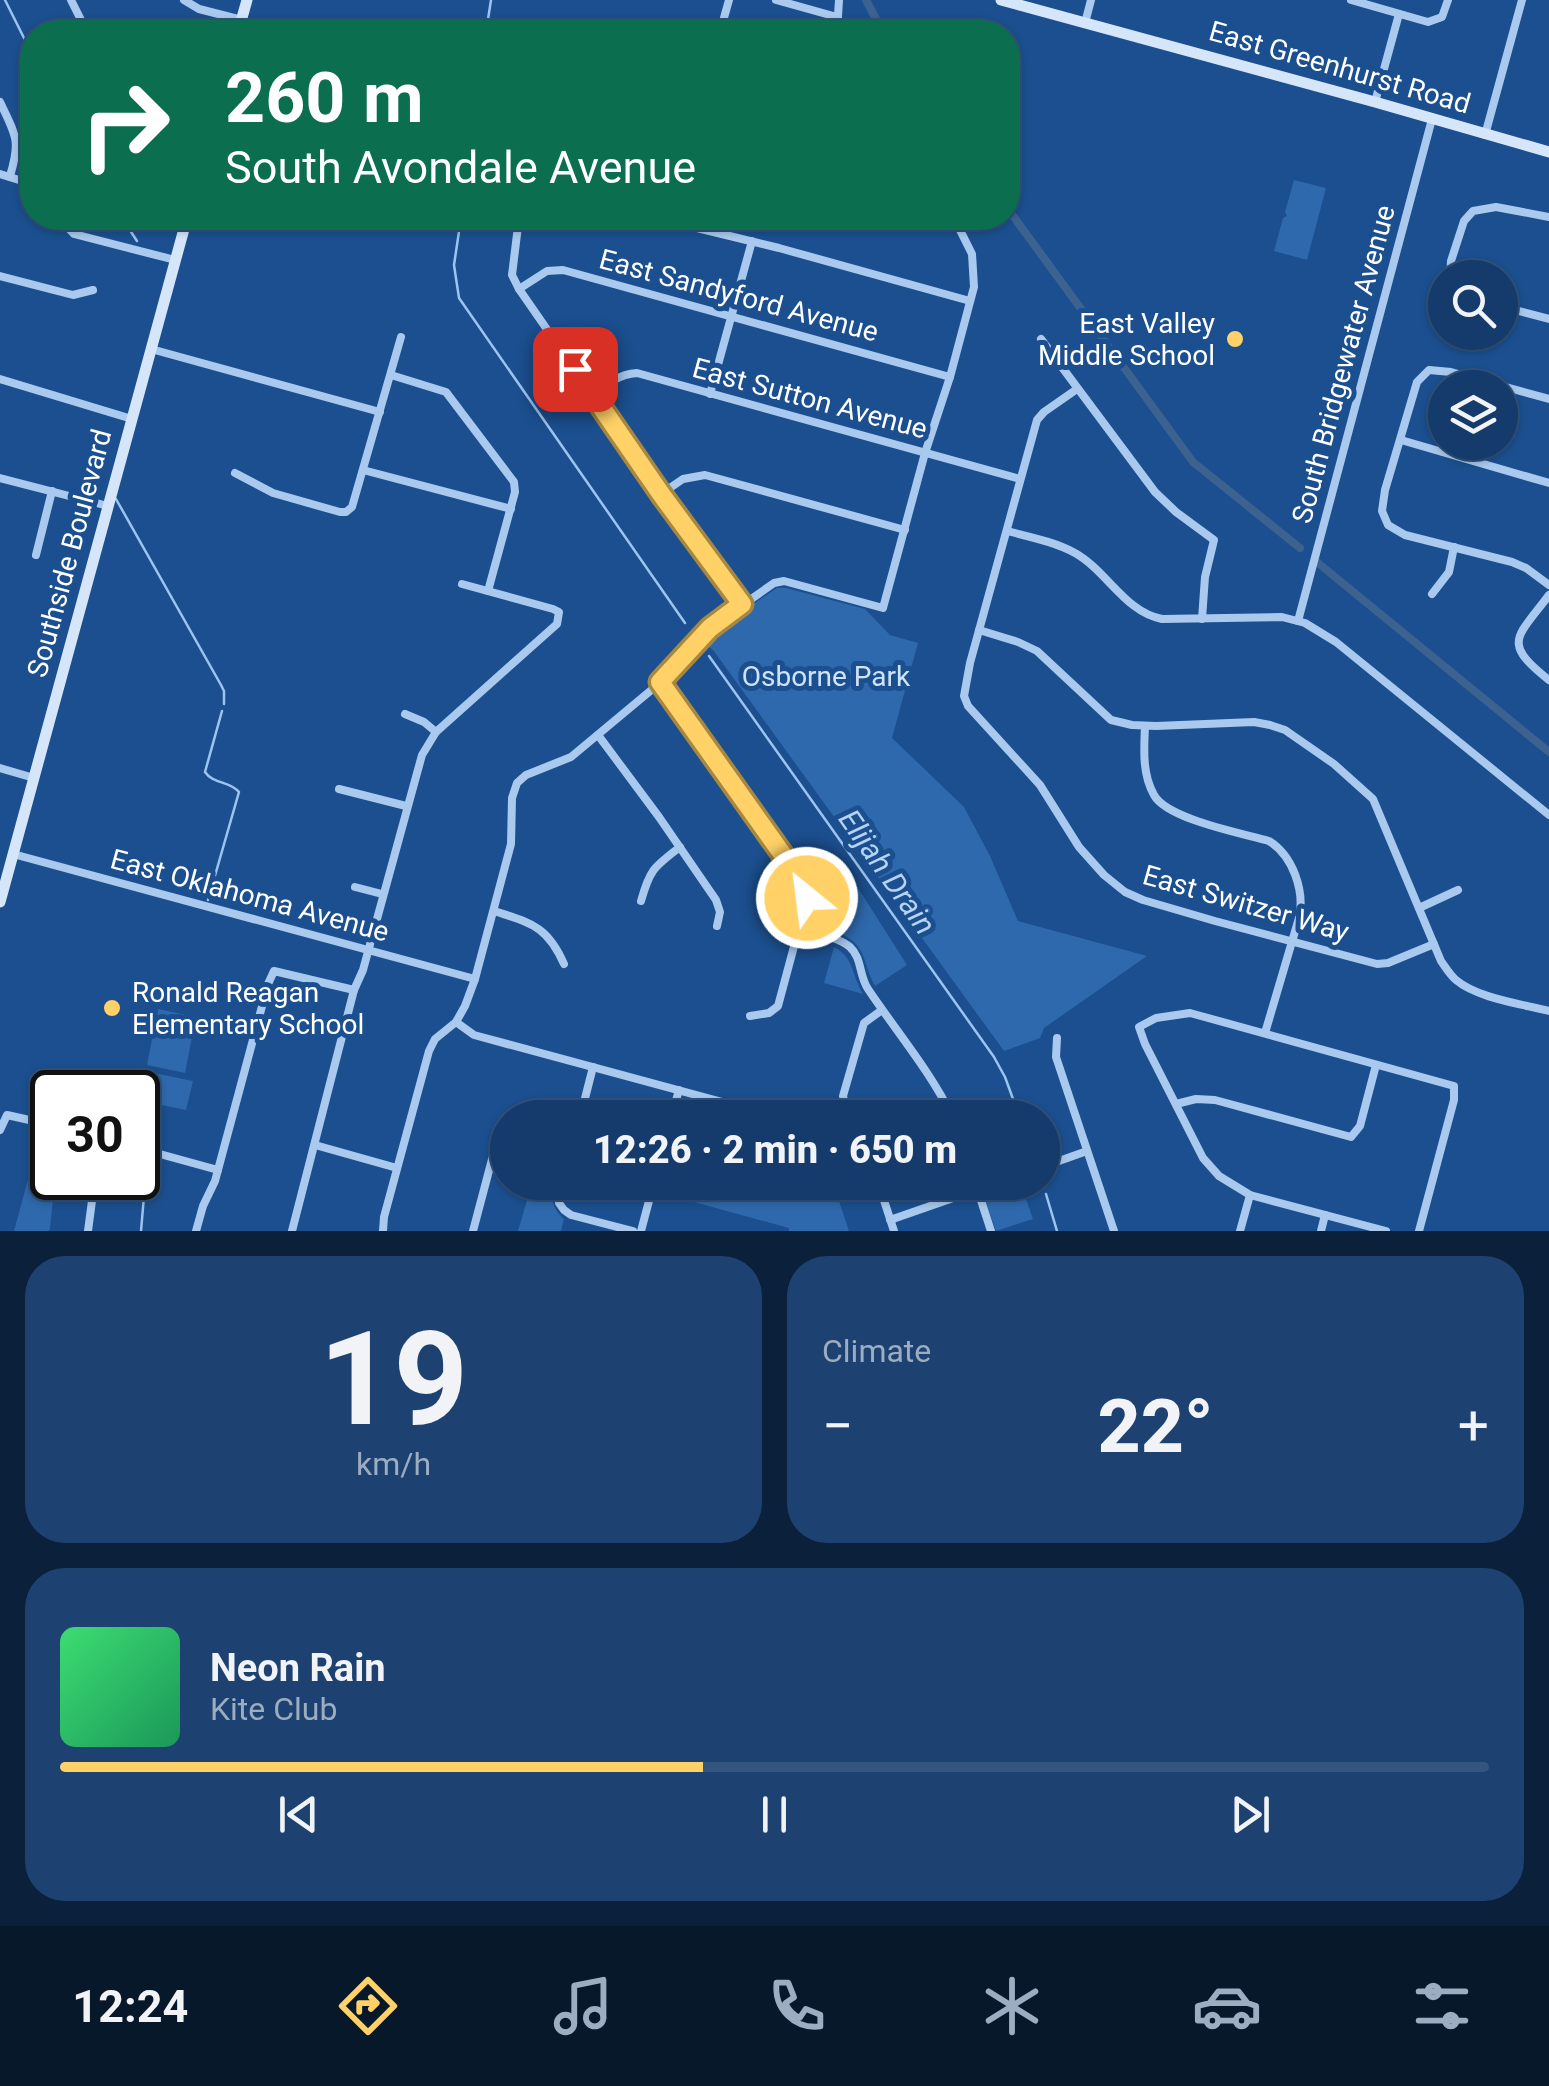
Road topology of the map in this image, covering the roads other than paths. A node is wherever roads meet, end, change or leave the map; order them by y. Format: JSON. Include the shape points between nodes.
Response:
{"nodes":[{"id":1,"x":184,"y":0,"type":"edge"},
{"id":2,"x":776,"y":0,"type":"edge"},
{"id":3,"x":840,"y":0,"type":"edge"},
{"id":4,"x":1000,"y":0,"type":"edge"},
{"id":5,"x":1092,"y":0,"type":"edge"},
{"id":6,"x":1351,"y":0,"type":"edge"},
{"id":7,"x":1448,"y":0,"type":"edge"},
{"id":8,"x":1522,"y":0,"type":"edge"},
{"id":9,"x":1399,"y":14,"type":"junction"},
{"id":10,"x":837,"y":17,"type":"joint"},
{"id":11,"x":226,"y":20,"type":"edge"},
{"id":12,"x":1085,"y":22,"type":"junction"},
{"id":13,"x":0,"y":102,"type":"edge"},
{"id":14,"x":1375,"y":102,"type":"junction"},
{"id":15,"x":1432,"y":118,"type":"junction"},
{"id":16,"x":1486,"y":135,"type":"junction"},
{"id":17,"x":1549,"y":152,"type":"edge"},
{"id":18,"x":0,"y":174,"type":"edge"},
{"id":19,"x":10,"y":176,"type":"junction"},
{"id":20,"x":20,"y":180,"type":"edge"},
{"id":21,"x":1549,"y":216,"type":"edge"},
{"id":22,"x":70,"y":230,"type":"edge"},
{"id":23,"x":184,"y":230,"type":"edge"},
{"id":24,"x":518,"y":230,"type":"edge"},
{"id":25,"x":711,"y":230,"type":"edge"},
{"id":26,"x":960,"y":230,"type":"edge"},
{"id":27,"x":752,"y":241,"type":"junction"},
{"id":28,"x":175,"y":260,"type":"junction"},
{"id":29,"x":1450,"y":260,"type":"edge"},
{"id":30,"x":0,"y":276,"type":"edge"},
{"id":31,"x":519,"y":289,"type":"junction"},
{"id":32,"x":93,"y":290,"type":"dead end"},
{"id":33,"x":970,"y":301,"type":"junction"},
{"id":34,"x":1518,"y":311,"type":"edge"},
{"id":35,"x":731,"y":318,"type":"junction"},
{"id":36,"x":1549,"y":319,"type":"edge"},
{"id":37,"x":401,"y":338,"type":"dead end"},
{"id":38,"x":1042,"y":340,"type":"dead end"},
{"id":39,"x":151,"y":349,"type":"junction"},
{"id":40,"x":391,"y":376,"type":"junction"},
{"id":41,"x":950,"y":377,"type":"junction"},
{"id":42,"x":0,"y":380,"type":"edge"},
{"id":43,"x":1077,"y":389,"type":"junction"},
{"id":44,"x":710,"y":394,"type":"junction"},
{"id":45,"x":593,"y":396,"type":"junction"},
{"id":46,"x":1549,"y":399,"type":"edge"},
{"id":47,"x":380,"y":412,"type":"junction"},
{"id":48,"x":132,"y":419,"type":"junction"},
{"id":49,"x":1400,"y":440,"type":"junction"},
{"id":50,"x":925,"y":453,"type":"junction"},
{"id":51,"x":363,"y":470,"type":"junction"},
{"id":52,"x":235,"y":472,"type":"dead end"},
{"id":53,"x":0,"y":478,"type":"edge"},
{"id":54,"x":1020,"y":479,"type":"junction"},
{"id":55,"x":1549,"y":482,"type":"edge"},
{"id":56,"x":52,"y":491,"type":"junction"},
{"id":57,"x":661,"y":494,"type":"junction"},
{"id":58,"x":108,"y":506,"type":"junction"},
{"id":59,"x":511,"y":509,"type":"junction"},
{"id":60,"x":905,"y":530,"type":"junction"},
{"id":61,"x":1007,"y":531,"type":"junction"},
{"id":62,"x":1454,"y":547,"type":"junction"},
{"id":63,"x":36,"y":555,"type":"dead end"},
{"id":64,"x":462,"y":584,"type":"dead end"},
{"id":65,"x":1549,"y":585,"type":"edge"},
{"id":66,"x":488,"y":591,"type":"junction"},
{"id":67,"x":1432,"y":594,"type":"dead end"},
{"id":68,"x":1549,"y":595,"type":"edge"},
{"id":69,"x":742,"y":604,"type":"junction"},
{"id":70,"x":1202,"y":620,"type":"junction"},
{"id":71,"x":1298,"y":622,"type":"junction"},
{"id":72,"x":978,"y":630,"type":"junction"},
{"id":73,"x":1549,"y":680,"type":"edge"},
{"id":74,"x":660,"y":682,"type":"junction"},
{"id":75,"x":405,"y":714,"type":"dead end"},
{"id":76,"x":1144,"y":726,"type":"junction"},
{"id":77,"x":436,"y":732,"type":"junction"},
{"id":78,"x":598,"y":734,"type":"junction"},
{"id":79,"x":0,"y":768,"type":"edge"},
{"id":80,"x":34,"y":778,"type":"junction"},
{"id":81,"x":339,"y":788,"type":"dead end"},
{"id":82,"x":406,"y":806,"type":"junction"},
{"id":83,"x":1549,"y":815,"type":"edge"},
{"id":84,"x":680,"y":847,"type":"junction"},
{"id":85,"x":13,"y":854,"type":"junction"},
{"id":86,"x":354,"y":887,"type":"dead end"},
{"id":87,"x":1458,"y":890,"type":"dead end"},
{"id":88,"x":382,"y":894,"type":"junction"},
{"id":89,"x":641,"y":901,"type":"dead end"},
{"id":90,"x":0,"y":902,"type":"edge"},
{"id":91,"x":1419,"y":908,"type":"junction"},
{"id":92,"x":494,"y":911,"type":"junction"},
{"id":93,"x":717,"y":926,"type":"dead end"},
{"id":94,"x":799,"y":929,"type":"junction"},
{"id":95,"x":1293,"y":942,"type":"junction"},
{"id":96,"x":1434,"y":944,"type":"junction"},
{"id":97,"x":367,"y":951,"type":"junction"},
{"id":98,"x":564,"y":964,"type":"dead end"},
{"id":99,"x":475,"y":979,"type":"junction"},
{"id":100,"x":354,"y":990,"type":"junction"},
{"id":101,"x":882,"y":1010,"type":"junction"},
{"id":102,"x":1549,"y":1012,"type":"edge"},
{"id":103,"x":750,"y":1016,"type":"dead end"},
{"id":104,"x":456,"y":1022,"type":"junction"},
{"id":105,"x":1265,"y":1033,"type":"junction"},
{"id":106,"x":1056,"y":1038,"type":"dead end"},
{"id":107,"x":1376,"y":1065,"type":"junction"},
{"id":108,"x":593,"y":1067,"type":"junction"},
{"id":109,"x":679,"y":1090,"type":"junction"},
{"id":110,"x":585,"y":1100,"type":"edge"},
{"id":111,"x":676,"y":1100,"type":"edge"},
{"id":112,"x":715,"y":1100,"type":"edge"},
{"id":113,"x":844,"y":1100,"type":"edge"},
{"id":114,"x":944,"y":1100,"type":"edge"},
{"id":115,"x":1176,"y":1104,"type":"junction"},
{"id":116,"x":30,"y":1120,"type":"edge"},
{"id":117,"x":0,"y":1130,"type":"edge"},
{"id":118,"x":315,"y":1145,"type":"junction"},
{"id":119,"x":1087,"y":1151,"type":"junction"},
{"id":120,"x":160,"y":1154,"type":"edge"},
{"id":121,"x":1060,"y":1161,"type":"edge"},
{"id":122,"x":490,"y":1167,"type":"edge"},
{"id":123,"x":397,"y":1168,"type":"junction"},
{"id":124,"x":218,"y":1170,"type":"junction"},
{"id":125,"x":1250,"y":1195,"type":"junction"},
{"id":126,"x":92,"y":1200,"type":"edge"},
{"id":127,"x":559,"y":1200,"type":"edge"},
{"id":128,"x":649,"y":1200,"type":"edge"},
{"id":129,"x":884,"y":1200,"type":"edge"},
{"id":130,"x":941,"y":1200,"type":"edge"},
{"id":131,"x":981,"y":1200,"type":"edge"},
{"id":132,"x":1325,"y":1214,"type":"junction"},
{"id":133,"x":890,"y":1220,"type":"junction"},
{"id":134,"x":88,"y":1231,"type":"edge"},
{"id":135,"x":196,"y":1231,"type":"edge"},
{"id":136,"x":292,"y":1231,"type":"edge"},
{"id":137,"x":383,"y":1231,"type":"edge"},
{"id":138,"x":473,"y":1231,"type":"edge"},
{"id":139,"x":632,"y":1231,"type":"edge"},
{"id":140,"x":641,"y":1231,"type":"edge"},
{"id":141,"x":894,"y":1231,"type":"edge"},
{"id":142,"x":991,"y":1231,"type":"edge"},
{"id":143,"x":1114,"y":1231,"type":"edge"},
{"id":144,"x":1240,"y":1231,"type":"edge"},
{"id":145,"x":1320,"y":1231,"type":"edge"},
{"id":146,"x":1386,"y":1231,"type":"edge"},
{"id":147,"x":1420,"y":1231,"type":"edge"}],
"edges":[{"from":1,"to":11,"type":"street"},
{"from":2,"to":10,"type":"street"},
{"from":3,"to":10,"type":"street"},
{"from":4,"to":12,"type":"main road","name":"East Greenhurst Road"},
{"from":5,"to":12,"type":"street"},
{"from":6,"to":9,"type":"street"},
{"from":7,"to":9,"type":"street","via":[[1438,20]]},
{"from":8,"to":16,"type":"street"},
{"from":9,"to":14,"type":"street"},
{"from":12,"to":14,"type":"main road","name":"East Greenhurst Road"},
{"from":13,"to":19,"type":"street","via":[[16,142]]},
{"from":14,"to":15,"type":"main road","name":"East Greenhurst Road"},
{"from":15,"to":16,"type":"main road","name":"East Greenhurst Road"},
{"from":15,"to":71,"type":"street","name":"South Bridgewater Avenue"},
{"from":16,"to":17,"type":"main road","name":"East Greenhurst Road"},
{"from":18,"to":19,"type":"street"},
{"from":19,"to":20,"type":"street"},
{"from":21,"to":29,"type":"street","via":[[1496,206],[1473,211]]},
{"from":22,"to":28,"type":"street"},
{"from":23,"to":28,"type":"main road","name":"Southside Boulevard"},
{"from":24,"to":31,"type":"street","via":[[512,275]]},
{"from":25,"to":27,"type":"street"},
{"from":26,"to":33,"type":"street","via":[[972,254]]},
{"from":27,"to":33,"type":"street"},
{"from":27,"to":35,"type":"street"},
{"from":28,"to":39,"type":"main road","name":"Southside Boulevard"},
{"from":30,"to":32,"type":"street","via":[[74,295]]},
{"from":31,"to":35,"type":"street","name":"East Sandyford Avenue","via":[[563,270]]},
{"from":31,"to":45,"type":"street"},
{"from":33,"to":41,"type":"street"},
{"from":34,"to":36,"type":"street"},
{"from":35,"to":41,"type":"street","name":"East Sandyford Avenue"},
{"from":35,"to":44,"type":"street"},
{"from":37,"to":40,"type":"street"},
{"from":38,"to":43,"type":"street"},
{"from":39,"to":47,"type":"street"},
{"from":39,"to":48,"type":"main road","name":"Southside Boulevard"},
{"from":40,"to":47,"type":"street"},
{"from":40,"to":59,"type":"street","via":[[446,392],[514,482]]},
{"from":41,"to":50,"type":"street"},
{"from":42,"to":48,"type":"street"},
{"from":43,"to":54,"type":"street","name":"East Switzer Way","via":[[1037,420]]},
{"from":43,"to":70,"type":"street","via":[[1154,492],[1214,540]]},
{"from":44,"to":45,"type":"street","name":"East Sutton Avenue","via":[[637,373]]},
{"from":44,"to":50,"type":"street","name":"East Sutton Avenue"},
{"from":45,"to":57,"type":"street"},
{"from":46,"to":49,"type":"street","via":[[1428,370],[1416,382]]},
{"from":47,"to":51,"type":"street"},
{"from":48,"to":58,"type":"main road","name":"Southside Boulevard"},
{"from":49,"to":55,"type":"street"},
{"from":49,"to":62,"type":"street","via":[[1382,511],[1388,526]]},
{"from":50,"to":54,"type":"street","name":"East Sutton Avenue"},
{"from":50,"to":60,"type":"street"},
{"from":51,"to":52,"type":"street","via":[[346,512],[273,494]]},
{"from":51,"to":59,"type":"street"},
{"from":53,"to":56,"type":"street"},
{"from":54,"to":61,"type":"street","name":"East Switzer Way"},
{"from":56,"to":58,"type":"street"},
{"from":56,"to":63,"type":"street"},
{"from":57,"to":60,"type":"street","via":[[705,475]]},
{"from":57,"to":69,"type":"street"},
{"from":58,"to":80,"type":"main road","name":"Southside Boulevard"},
{"from":59,"to":66,"type":"street"},
{"from":60,"to":69,"type":"street","via":[[884,608],[784,580]]},
{"from":61,"to":70,"type":"street","via":[[1074,552],[1150,617]]},
{"from":61,"to":72,"type":"street","name":"East Switzer Way"},
{"from":62,"to":65,"type":"street","via":[[1512,562]]},
{"from":62,"to":67,"type":"street","via":[[1449,572]]},
{"from":64,"to":66,"type":"street"},
{"from":66,"to":77,"type":"street","via":[[560,612],[557,624]]},
{"from":68,"to":73,"type":"street","via":[[1518,644],[1520,654]]},
{"from":69,"to":74,"type":"street"},
{"from":70,"to":71,"type":"street"},
{"from":71,"to":83,"type":"street","via":[[1336,642]]},
{"from":72,"to":76,"type":"street","via":[[1037,651],[1111,720]]},
{"from":72,"to":95,"type":"street","name":"East Switzer Way","via":[[965,684],[968,706],[1040,785],[1104,875],[1144,900]]},
{"from":74,"to":78,"type":"street"},
{"from":74,"to":94,"type":"street","via":[[805,886]]},
{"from":75,"to":77,"type":"street"},
{"from":76,"to":91,"type":"street","via":[[1254,722],[1285,730],[1373,799]]},
{"from":76,"to":95,"type":"street","via":[[1148,783],[1160,804],[1268,841],[1286,858],[1302,903]]},
{"from":77,"to":82,"type":"street"},
{"from":78,"to":84,"type":"street"},
{"from":78,"to":92,"type":"street","via":[[571,757],[517,784]]},
{"from":79,"to":80,"type":"street"},
{"from":80,"to":85,"type":"main road","name":"Southside Boulevard"},
{"from":81,"to":82,"type":"street"},
{"from":82,"to":88,"type":"street"},
{"from":84,"to":89,"type":"street","via":[[654,867]]},
{"from":84,"to":93,"type":"street","via":[[716,900]]},
{"from":85,"to":90,"type":"main road","name":"Southside Boulevard"},
{"from":85,"to":97,"type":"street","name":"East Oklahoma Avenue"},
{"from":86,"to":88,"type":"street"},
{"from":87,"to":91,"type":"street"},
{"from":88,"to":97,"type":"street"},
{"from":91,"to":96,"type":"street"},
{"from":92,"to":98,"type":"street","via":[[533,924]]},
{"from":92,"to":99,"type":"street"},
{"from":94,"to":101,"type":"street","via":[[852,949]]},
{"from":94,"to":103,"type":"street","via":[[778,1006]]},
{"from":95,"to":96,"type":"street","name":"East Switzer Way","via":[[1377,964]]},
{"from":95,"to":105,"type":"street"},
{"from":96,"to":102,"type":"street","via":[[1459,983]]},
{"from":97,"to":99,"type":"street","name":"East Oklahoma Avenue"},
{"from":97,"to":100,"type":"street"},
{"from":99,"to":104,"type":"street"},
{"from":100,"to":118,"type":"street"},
{"from":100,"to":124,"type":"street","via":[[274,971]]},
{"from":101,"to":113,"type":"street","via":[[864,1023]]},
{"from":101,"to":114,"type":"street"},
{"from":104,"to":108,"type":"street","via":[[474,1035]]},
{"from":104,"to":123,"type":"street","via":[[428,1051]]},
{"from":105,"to":107,"type":"street"},
{"from":105,"to":115,"type":"street","via":[[1190,1013],[1139,1027]]},
{"from":106,"to":119,"type":"street","via":[[1056,1057]]},
{"from":107,"to":115,"type":"street","via":[[1351,1138],[1215,1100]]},
{"from":107,"to":147,"type":"street","via":[[1454,1086]]},
{"from":108,"to":109,"type":"street"},
{"from":108,"to":110,"type":"street"},
{"from":109,"to":111,"type":"street"},
{"from":109,"to":112,"type":"street"},
{"from":115,"to":125,"type":"street","via":[[1204,1158]]},
{"from":116,"to":117,"type":"street","via":[[7,1115]]},
{"from":118,"to":123,"type":"street"},
{"from":118,"to":136,"type":"street"},
{"from":119,"to":121,"type":"street"},
{"from":119,"to":143,"type":"street"},
{"from":120,"to":124,"type":"street"},
{"from":122,"to":138,"type":"street"},
{"from":123,"to":137,"type":"street"},
{"from":124,"to":135,"type":"street"},
{"from":125,"to":132,"type":"street"},
{"from":125,"to":144,"type":"street"},
{"from":126,"to":134,"type":"street"},
{"from":127,"to":139,"type":"street","via":[[571,1214]]},
{"from":128,"to":140,"type":"street"},
{"from":129,"to":133,"type":"street"},
{"from":130,"to":133,"type":"street"},
{"from":131,"to":142,"type":"street"},
{"from":132,"to":145,"type":"street"},
{"from":132,"to":146,"type":"street"},
{"from":133,"to":141,"type":"street"}]}
